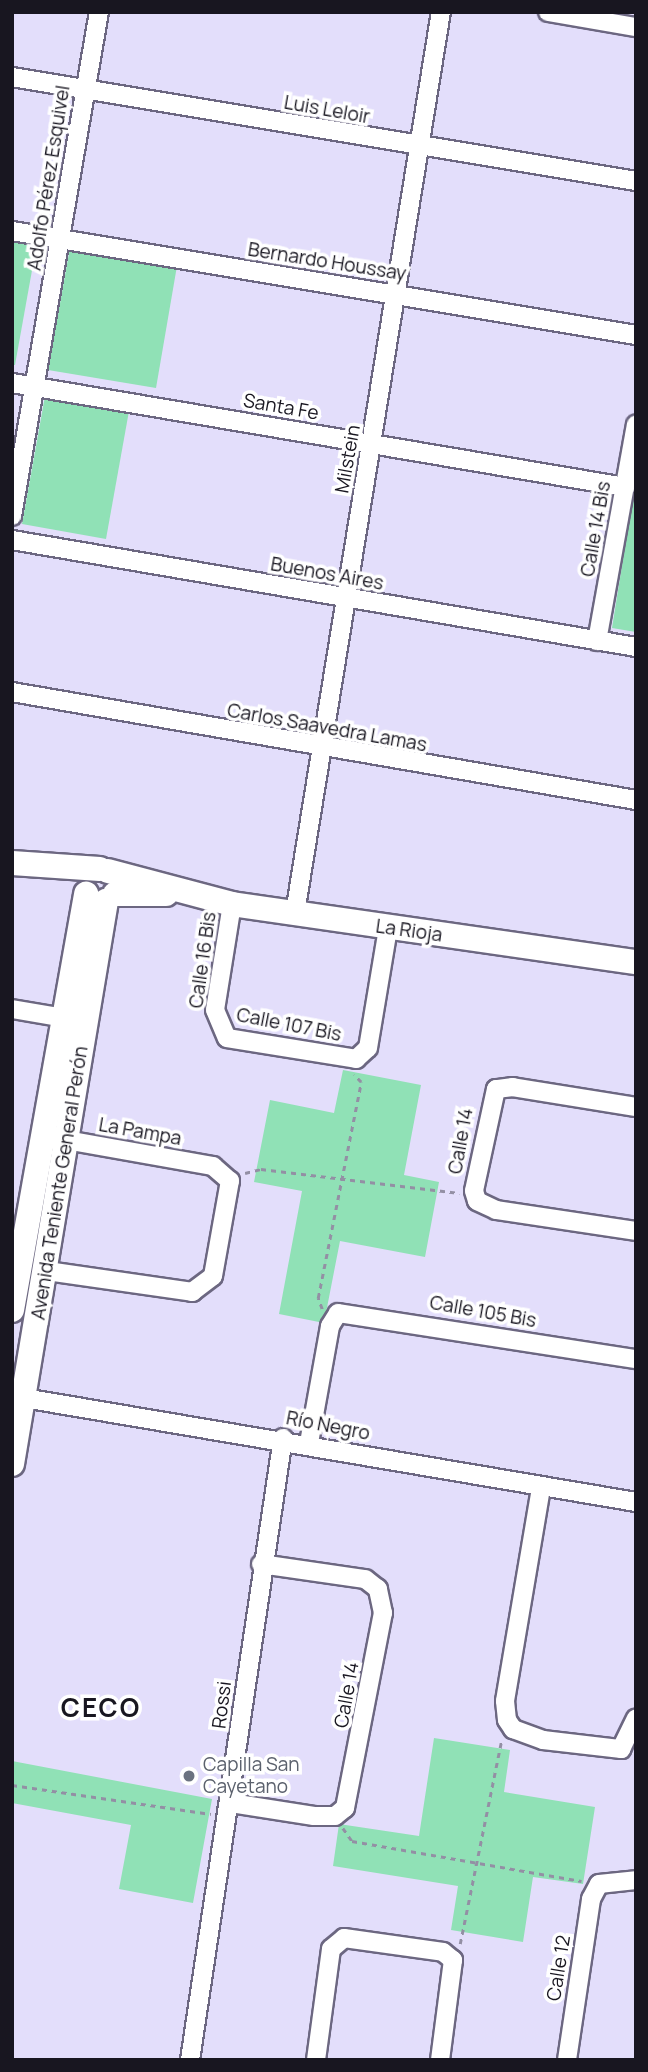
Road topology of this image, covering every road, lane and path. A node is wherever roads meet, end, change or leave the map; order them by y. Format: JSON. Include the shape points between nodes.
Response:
{"nodes":[{"id":1,"x":99,"y":12,"type":"edge"},
{"id":2,"x":441,"y":12,"type":"edge"},
{"id":3,"x":548,"y":12,"type":"edge"},
{"id":4,"x":636,"y":27,"type":"edge"},
{"id":5,"x":12,"y":77,"type":"edge"},
{"id":6,"x":85,"y":89,"type":"junction"},
{"id":7,"x":419,"y":147,"type":"junction"},
{"id":8,"x":636,"y":181,"type":"edge"},
{"id":9,"x":12,"y":231,"type":"edge"},
{"id":10,"x":60,"y":239,"type":"junction"},
{"id":11,"x":395,"y":295,"type":"junction"},
{"id":12,"x":636,"y":335,"type":"edge"},
{"id":13,"x":12,"y":383,"type":"edge"},
{"id":14,"x":36,"y":386,"type":"junction"},
{"id":15,"x":636,"y":424,"type":"edge"},
{"id":16,"x":373,"y":444,"type":"junction"},
{"id":17,"x":625,"y":487,"type":"junction"},
{"id":18,"x":12,"y":516,"type":"edge"},
{"id":19,"x":12,"y":540,"type":"edge"},
{"id":20,"x":344,"y":598,"type":"junction"},
{"id":21,"x":597,"y":640,"type":"junction"},
{"id":22,"x":636,"y":647,"type":"edge"},
{"id":23,"x":12,"y":692,"type":"edge"},
{"id":24,"x":322,"y":750,"type":"junction"},
{"id":25,"x":636,"y":800,"type":"edge"},
{"id":26,"x":20,"y":864,"type":"edge"},
{"id":27,"x":100,"y":886,"type":"junction"},
{"id":28,"x":232,"y":904,"type":"junction"},
{"id":29,"x":295,"y":913,"type":"junction"},
{"id":30,"x":388,"y":928,"type":"junction"},
{"id":31,"x":636,"y":962,"type":"edge"},
{"id":32,"x":12,"y":1009,"type":"edge"},
{"id":33,"x":65,"y":1018,"type":"junction"},
{"id":34,"x":216,"y":1023,"type":"joint"},
{"id":35,"x":358,"y":1059,"type":"junction"},
{"id":36,"x":636,"y":1107,"type":"edge"},
{"id":37,"x":41,"y":1136,"type":"junction"},
{"id":38,"x":69,"y":1141,"type":"junction"},
{"id":39,"x":229,"y":1177,"type":"junction"},
{"id":40,"x":344,"y":1179,"type":"junction"},
{"id":41,"x":475,"y":1196,"type":"junction"},
{"id":42,"x":636,"y":1231,"type":"edge"},
{"id":43,"x":47,"y":1271,"type":"junction"},
{"id":44,"x":12,"y":1310,"type":"edge"},
{"id":45,"x":330,"y":1326,"type":"junction"},
{"id":46,"x":636,"y":1359,"type":"edge"},
{"id":47,"x":18,"y":1397,"type":"edge"},
{"id":48,"x":283,"y":1438,"type":"junction"},
{"id":49,"x":309,"y":1443,"type":"junction"},
{"id":50,"x":12,"y":1464,"type":"edge"},
{"id":51,"x":541,"y":1488,"type":"junction"},
{"id":52,"x":636,"y":1502,"type":"edge"},
{"id":53,"x":261,"y":1564,"type":"junction"},
{"id":54,"x":636,"y":1718,"type":"edge"},
{"id":55,"x":507,"y":1720,"type":"junction"},
{"id":56,"x":12,"y":1785,"type":"edge"},
{"id":57,"x":230,"y":1810,"type":"junction"},
{"id":58,"x":340,"y":1812,"type":"junction"},
{"id":59,"x":478,"y":1862,"type":"junction"},
{"id":60,"x":636,"y":1880,"type":"edge"},
{"id":61,"x":599,"y":1884,"type":"junction"},
{"id":62,"x":453,"y":1960,"type":"junction"},
{"id":63,"x":190,"y":2060,"type":"edge"},
{"id":64,"x":316,"y":2060,"type":"edge"},
{"id":65,"x":440,"y":2060,"type":"edge"},
{"id":66,"x":567,"y":2060,"type":"edge"}],
"edges":[{"from":1,"to":6,"type":"street","name":"Adolfo Pérez Esquivel"},
{"from":2,"to":7,"type":"street","name":"Milstein"},
{"from":3,"to":4,"type":"street"},
{"from":5,"to":6,"type":"street","name":"Luis Leloir"},
{"from":6,"to":7,"type":"street","name":"Luis Leloir"},
{"from":6,"to":10,"type":"street","name":"Adolfo Pérez Esquivel"},
{"from":7,"to":8,"type":"street","name":"Luis Leloir"},
{"from":7,"to":11,"type":"street","name":"Milstein"},
{"from":9,"to":10,"type":"street","name":"Bernardo Houssay"},
{"from":10,"to":11,"type":"street","name":"Bernardo Houssay"},
{"from":10,"to":14,"type":"street","name":"Adolfo Pérez Esquivel"},
{"from":11,"to":12,"type":"street","name":"Bernardo Houssay"},
{"from":11,"to":16,"type":"street","name":"Milstein"},
{"from":13,"to":14,"type":"street","name":"Santa Fe"},
{"from":14,"to":16,"type":"street","name":"Santa Fe"},
{"from":14,"to":18,"type":"street","name":"Adolfo Pérez Esquivel"},
{"from":15,"to":17,"type":"street","name":"Calle 14 Bis"},
{"from":16,"to":17,"type":"street","name":"Santa Fe"},
{"from":16,"to":20,"type":"street","name":"Milstein"},
{"from":17,"to":21,"type":"street","name":"Calle 14 Bis"},
{"from":19,"to":20,"type":"street","name":"Buenos Aires"},
{"from":20,"to":21,"type":"street","name":"Buenos Aires"},
{"from":20,"to":24,"type":"street","name":"Milstein"},
{"from":21,"to":22,"type":"street","name":"Buenos Aires"},
{"from":23,"to":24,"type":"street","name":"Carlos Saavedra Lamas"},
{"from":24,"to":25,"type":"street","name":"Carlos Saavedra Lamas"},
{"from":24,"to":29,"type":"street","name":"Milstein"},
{"from":26,"to":27,"type":"main road","name":"La Rioja"},
{"from":27,"to":28,"type":"main road","name":"La Rioja"},
{"from":27,"to":33,"type":"main road","name":"Avenida Teniente General Perón"},
{"from":27,"to":38,"type":"main road","name":"Avenida Teniente General Perón"},
{"from":28,"to":29,"type":"main road","name":"La Rioja"},
{"from":28,"to":34,"type":"street","name":"Calle 16 Bis"},
{"from":29,"to":30,"type":"main road","name":"La Rioja"},
{"from":30,"to":31,"type":"main road","name":"La Rioja"},
{"from":30,"to":35,"type":"street"},
{"from":32,"to":33,"type":"street"},
{"from":33,"to":37,"type":"main road","name":"Avenida Teniente General Perón"},
{"from":34,"to":35,"type":"street","name":"Calle 107 Bis","via":[[227,1038]]},
{"from":35,"to":40,"type":"path","via":[[352,1073],[361,1082]]},
{"from":36,"to":41,"type":"street","name":"Calle 14","via":[[513,1087],[496,1090]]},
{"from":37,"to":38,"type":"street","name":"La Pampa"},
{"from":37,"to":44,"type":"main road","name":"Avenida Teniente General Perón"},
{"from":38,"to":39,"type":"street","name":"La Pampa","via":[[214,1166]]},
{"from":38,"to":43,"type":"main road","name":"Avenida Teniente General Perón"},
{"from":39,"to":40,"type":"path","via":[[261,1169]]},
{"from":39,"to":43,"type":"street","via":[[213,1276],[192,1292]]},
{"from":40,"to":41,"type":"path"},
{"from":40,"to":45,"type":"path","via":[[318,1298]]},
{"from":41,"to":42,"type":"street","via":[[496,1210]]},
{"from":43,"to":47,"type":"main road","name":"Avenida Teniente General Perón"},
{"from":45,"to":46,"type":"street","name":"Calle 105 Bis","via":[[349,1310]]},
{"from":45,"to":49,"type":"street"},
{"from":47,"to":48,"type":"street","name":"Río Negro"},
{"from":47,"to":50,"type":"main road","name":"Avenida Teniente General Perón"},
{"from":48,"to":49,"type":"street","name":"Río Negro"},
{"from":48,"to":53,"type":"street","name":"Rossi"},
{"from":49,"to":51,"type":"street","name":"Río Negro"},
{"from":51,"to":52,"type":"street","name":"Río Negro"},
{"from":51,"to":55,"type":"street"},
{"from":53,"to":57,"type":"street","name":"Rossi"},
{"from":53,"to":58,"type":"street","name":"Calle 14","via":[[365,1579],[378,1589],[383,1613]]},
{"from":54,"to":55,"type":"street","via":[[621,1749],[543,1740]]},
{"from":55,"to":59,"type":"path"},
{"from":56,"to":57,"type":"path"},
{"from":57,"to":58,"type":"street"},
{"from":57,"to":63,"type":"street","name":"Rossi"},
{"from":58,"to":59,"type":"path","via":[[352,1842]]},
{"from":59,"to":61,"type":"path"},
{"from":59,"to":62,"type":"path"},
{"from":60,"to":61,"type":"street"},
{"from":61,"to":66,"type":"street","name":"Calle 12","via":[[591,1899]]},
{"from":62,"to":64,"type":"street","via":[[443,1952],[344,1938],[336,1943]]},
{"from":62,"to":65,"type":"street"}]}
